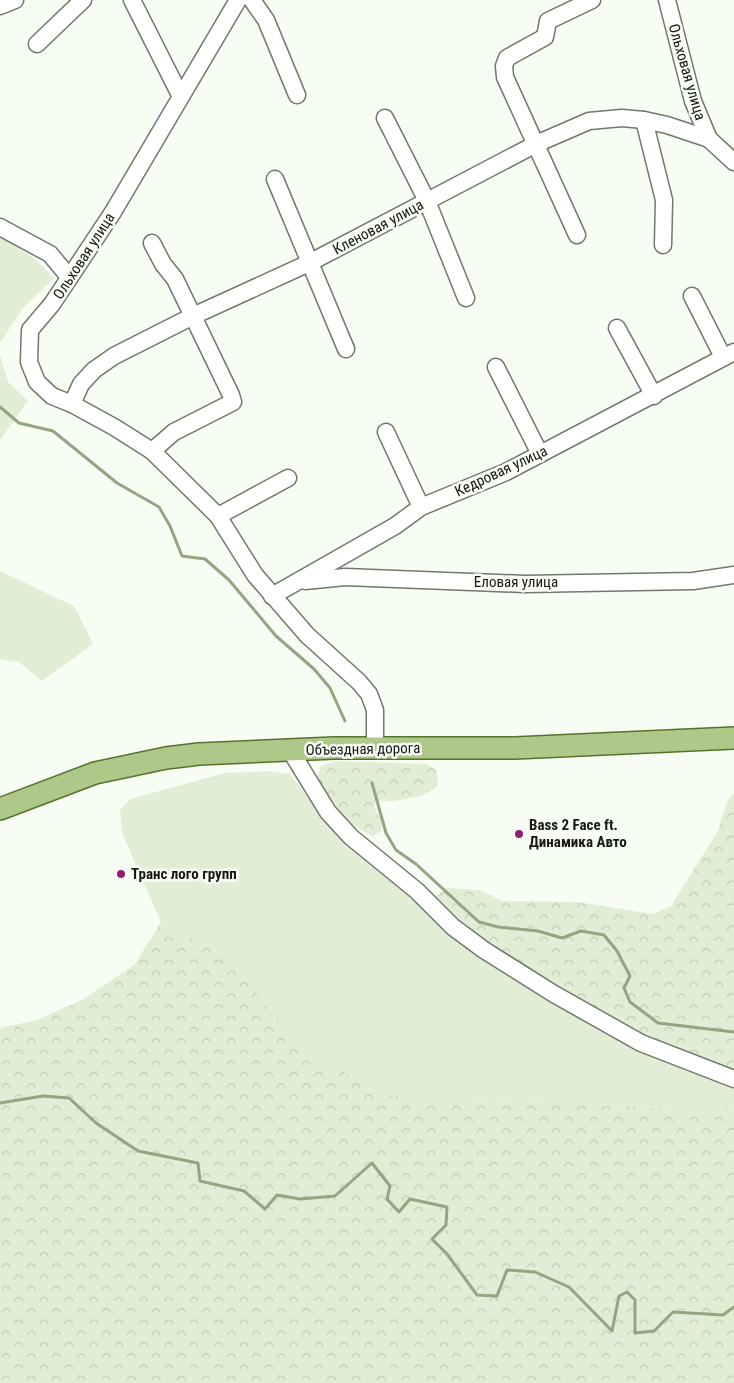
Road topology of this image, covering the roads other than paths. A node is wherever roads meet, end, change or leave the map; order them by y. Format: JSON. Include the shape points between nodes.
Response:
{"nodes":[{"id":1,"x":15,"y":0,"type":"edge"},
{"id":2,"x":83,"y":0,"type":"edge"},
{"id":3,"x":132,"y":0,"type":"edge"},
{"id":4,"x":238,"y":0,"type":"edge"},
{"id":5,"x":252,"y":0,"type":"edge"},
{"id":6,"x":592,"y":0,"type":"edge"},
{"id":7,"x":666,"y":0,"type":"edge"},
{"id":8,"x":0,"y":6,"type":"edge"},
{"id":9,"x":37,"y":44,"type":"dead end"},
{"id":10,"x":180,"y":95,"type":"junction"},
{"id":11,"x":298,"y":95,"type":"dead end"},
{"id":12,"x":385,"y":118,"type":"dead end"},
{"id":13,"x":644,"y":120,"type":"junction"},
{"id":14,"x":709,"y":139,"type":"junction"},
{"id":15,"x":536,"y":144,"type":"junction"},
{"id":16,"x":734,"y":162,"type":"edge"},
{"id":17,"x":275,"y":179,"type":"dead end"},
{"id":18,"x":427,"y":201,"type":"junction"},
{"id":19,"x":0,"y":227,"type":"edge"},
{"id":20,"x":577,"y":235,"type":"dead end"},
{"id":21,"x":152,"y":242,"type":"dead end"},
{"id":22,"x":663,"y":245,"type":"dead end"},
{"id":23,"x":309,"y":263,"type":"junction"},
{"id":24,"x":69,"y":277,"type":"junction"},
{"id":25,"x":692,"y":296,"type":"dead end"},
{"id":26,"x":466,"y":298,"type":"dead end"},
{"id":27,"x":193,"y":316,"type":"junction"},
{"id":28,"x":617,"y":328,"type":"dead end"},
{"id":29,"x":346,"y":349,"type":"dead end"},
{"id":30,"x":729,"y":354,"type":"edge"},
{"id":31,"x":496,"y":367,"type":"dead end"},
{"id":32,"x":654,"y":396,"type":"junction"},
{"id":33,"x":72,"y":404,"type":"junction"},
{"id":34,"x":386,"y":432,"type":"dead end"},
{"id":35,"x":152,"y":451,"type":"junction"},
{"id":36,"x":540,"y":454,"type":"junction"},
{"id":37,"x":288,"y":478,"type":"dead end"},
{"id":38,"x":421,"y":507,"type":"junction"},
{"id":39,"x":218,"y":516,"type":"junction"},
{"id":40,"x":734,"y":575,"type":"edge"},
{"id":41,"x":298,"y":581,"type":"junction"},
{"id":42,"x":272,"y":596,"type":"junction"},
{"id":43,"x":734,"y":738,"type":"edge"},
{"id":44,"x":375,"y":748,"type":"junction"},
{"id":45,"x":290,"y":750,"type":"junction"},
{"id":46,"x":0,"y":809,"type":"edge"},
{"id":47,"x":734,"y":1079,"type":"edge"}],
"edges":[{"from":1,"to":8,"type":"street"},
{"from":2,"to":9,"type":"street"},
{"from":3,"to":10,"type":"street"},
{"from":4,"to":10,"type":"street","name":"Ольховая улица"},
{"from":5,"to":11,"type":"street","via":[[266,20]]},
{"from":6,"to":15,"type":"street","via":[[548,21],[545,36],[507,58],[505,77]]},
{"from":7,"to":14,"type":"street","name":"Ольховая улица","via":[[693,101]]},
{"from":10,"to":24,"type":"street","name":"Ольховая улица","via":[[113,212]]},
{"from":12,"to":18,"type":"street"},
{"from":13,"to":14,"type":"street","name":"Кленовая улица"},
{"from":13,"to":15,"type":"street","name":"Кленовая улица","via":[[589,121]]},
{"from":13,"to":22,"type":"street","via":[[664,200]]},
{"from":14,"to":16,"type":"street","name":"Ольховая улица"},
{"from":15,"to":18,"type":"street","name":"Кленовая улица"},
{"from":15,"to":20,"type":"street"},
{"from":17,"to":23,"type":"street"},
{"from":18,"to":23,"type":"street","name":"Кленовая улица"},
{"from":18,"to":26,"type":"street"},
{"from":19,"to":24,"type":"street","via":[[50,254]]},
{"from":21,"to":27,"type":"street"},
{"from":23,"to":27,"type":"street","name":"Кленовая улица"},
{"from":23,"to":29,"type":"street"},
{"from":24,"to":33,"type":"street","name":"Ольховая улица","via":[[30,330],[28,362],[37,382],[52,396]]},
{"from":25,"to":30,"type":"street"},
{"from":27,"to":33,"type":"street","name":"Кленовая улица","via":[[114,356],[94,370],[81,384]]},
{"from":27,"to":35,"type":"street","via":[[232,395],[232,402],[174,432]]},
{"from":28,"to":32,"type":"street"},
{"from":30,"to":32,"type":"street","name":"Кедровая улица"},
{"from":31,"to":36,"type":"street"},
{"from":32,"to":36,"type":"street","name":"Кедровая улица"},
{"from":33,"to":35,"type":"street","name":"Ольховая улица"},
{"from":34,"to":38,"type":"street"},
{"from":35,"to":39,"type":"street","name":"Ольховая улица"},
{"from":36,"to":38,"type":"street","name":"Кедровая улица","via":[[506,472]]},
{"from":37,"to":39,"type":"street"},
{"from":38,"to":41,"type":"street","name":"Кедровая улица","via":[[395,526]]},
{"from":39,"to":42,"type":"street","name":"Ольховая улица","via":[[254,575]]},
{"from":40,"to":41,"type":"street","name":"Еловая улица","via":[[693,581],[525,584],[345,577]]},
{"from":41,"to":42,"type":"street","name":"Кедровая улица"},
{"from":42,"to":44,"type":"street","name":"Ольховая улица","via":[[307,635],[369,694],[374,710]]},
{"from":43,"to":44,"type":"main road","name":"Объездная дорога","via":[[514,748]]},
{"from":44,"to":45,"type":"main road","name":"Объездная дорога"},
{"from":45,"to":46,"type":"main road","name":"Объездная дорога","via":[[166,758],[95,773]]},
{"from":45,"to":47,"type":"street","via":[[328,812],[351,837],[417,891],[452,927],[554,994],[641,1043]]}]}
